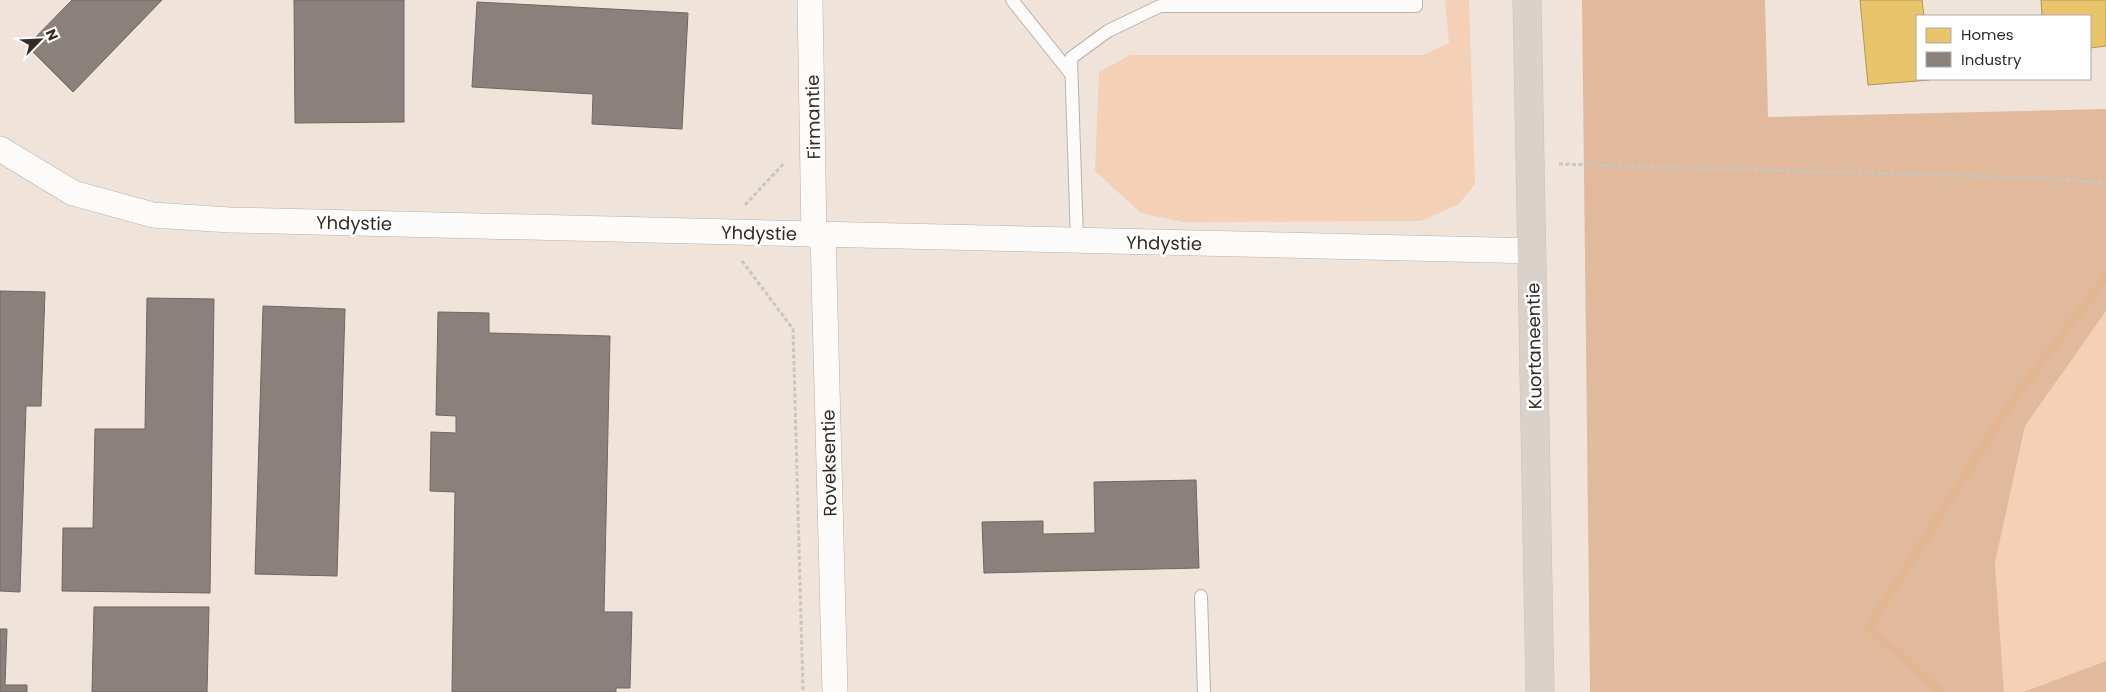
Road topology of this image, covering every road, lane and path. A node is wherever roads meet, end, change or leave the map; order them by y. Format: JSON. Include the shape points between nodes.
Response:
{"nodes":[{"id":1,"x":810,"y":0,"type":"edge"},
{"id":2,"x":1012,"y":0,"type":"edge"},
{"id":3,"x":1416,"y":0,"type":"edge"},
{"id":4,"x":1528,"y":0,"type":"edge"},
{"id":5,"x":1160,"y":3,"type":"edge"},
{"id":6,"x":1071,"y":74,"type":"junction"},
{"id":7,"x":0,"y":149,"type":"edge"},
{"id":8,"x":789,"y":158,"type":"dead end"},
{"id":9,"x":1531,"y":164,"type":"junction"},
{"id":10,"x":2106,"y":182,"type":"edge"},
{"id":11,"x":741,"y":233,"type":"junction"},
{"id":12,"x":819,"y":235,"type":"junction"},
{"id":13,"x":1077,"y":240,"type":"junction"},
{"id":14,"x":1533,"y":251,"type":"junction"},
{"id":15,"x":1200,"y":596,"type":"dead end"},
{"id":16,"x":803,"y":692,"type":"edge"},
{"id":17,"x":835,"y":692,"type":"edge"},
{"id":18,"x":1204,"y":692,"type":"edge"},
{"id":19,"x":1540,"y":692,"type":"edge"}],
"edges":[{"from":1,"to":12,"type":"street","name":"Firmantie"},
{"from":2,"to":6,"type":"lane"},
{"from":3,"to":5,"type":"lane","via":[[1416,6]]},
{"from":4,"to":9,"type":"highway","name":"Kuortaneentie"},
{"from":5,"to":6,"type":"lane","via":[[1108,31],[1071,58]]},
{"from":6,"to":13,"type":"lane"},
{"from":7,"to":11,"type":"street","name":"Yhdystie","via":[[73,193],[152,215],[230,220]]},
{"from":8,"to":11,"type":"path","via":[[741,209]]},
{"from":9,"to":10,"type":"path"},
{"from":9,"to":14,"type":"highway","name":"Kuortaneentie"},
{"from":11,"to":12,"type":"street","name":"Yhdystie"},
{"from":11,"to":16,"type":"path","via":[[740,258],[793,329]]},
{"from":12,"to":13,"type":"street","name":"Yhdystie"},
{"from":12,"to":17,"type":"street","name":"Roveksentie"},
{"from":13,"to":14,"type":"street","name":"Yhdystie"},
{"from":14,"to":19,"type":"highway","name":"Kuortaneentie"},
{"from":15,"to":18,"type":"lane"}]}
